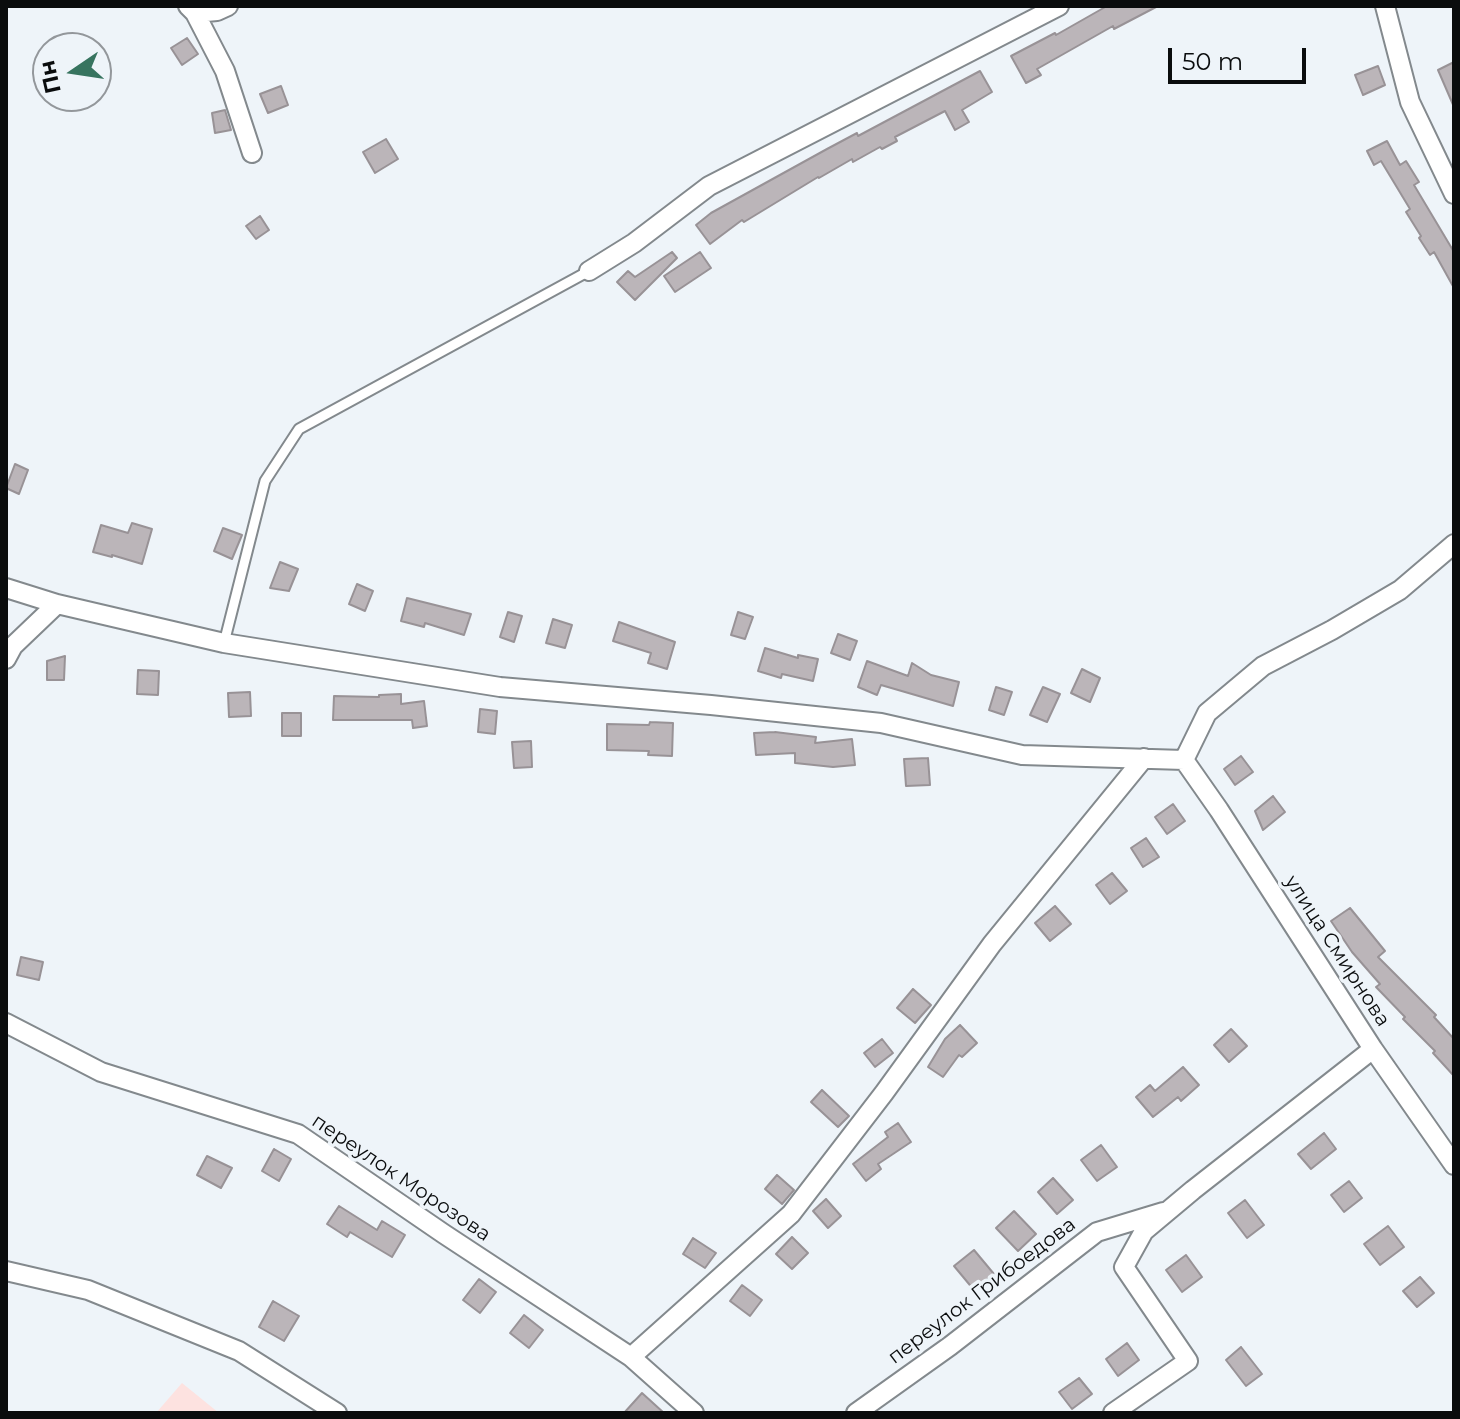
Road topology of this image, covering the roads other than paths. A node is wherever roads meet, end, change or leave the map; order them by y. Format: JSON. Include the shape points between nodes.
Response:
{"nodes":[{"id":1,"x":228,"y":6,"type":"edge"},
{"id":2,"x":1059,"y":6,"type":"edge"},
{"id":3,"x":1385,"y":6,"type":"edge"},
{"id":4,"x":191,"y":9,"type":"edge"},
{"id":5,"x":252,"y":153,"type":"dead end"},
{"id":6,"x":1454,"y":194,"type":"edge"},
{"id":7,"x":589,"y":271,"type":"joint"},
{"id":8,"x":1454,"y":544,"type":"edge"},
{"id":9,"x":6,"y":588,"type":"edge"},
{"id":10,"x":57,"y":604,"type":"junction"},
{"id":11,"x":224,"y":643,"type":"junction"},
{"id":12,"x":6,"y":659,"type":"edge"},
{"id":13,"x":1144,"y":758,"type":"junction"},
{"id":14,"x":1184,"y":760,"type":"junction"},
{"id":15,"x":6,"y":1023,"type":"edge"},
{"id":16,"x":1373,"y":1049,"type":"junction"},
{"id":17,"x":1454,"y":1165,"type":"edge"},
{"id":18,"x":1170,"y":1210,"type":"junction"},
{"id":19,"x":6,"y":1271,"type":"edge"},
{"id":20,"x":631,"y":1357,"type":"junction"},
{"id":21,"x":337,"y":1413,"type":"edge"},
{"id":22,"x":694,"y":1413,"type":"edge"},
{"id":23,"x":856,"y":1413,"type":"edge"},
{"id":24,"x":1113,"y":1413,"type":"edge"}],
"edges":[{"from":1,"to":4,"type":"street","via":[[217,11]]},
{"from":2,"to":7,"type":"street","via":[[709,186]]},
{"from":3,"to":6,"type":"street","via":[[1410,102]]},
{"from":4,"to":5,"type":"street","via":[[225,71]]},
{"from":7,"to":11,"type":"lane","via":[[299,429],[265,481]]},
{"from":8,"to":14,"type":"street","via":[[1400,590],[1263,666],[1207,713]]},
{"from":9,"to":10,"type":"street"},
{"from":10,"to":11,"type":"street"},
{"from":10,"to":12,"type":"street"},
{"from":11,"to":13,"type":"street","via":[[500,687],[881,723],[1022,755]]},
{"from":13,"to":14,"type":"street"},
{"from":13,"to":20,"type":"street","via":[[992,944],[791,1214]]},
{"from":14,"to":16,"type":"street","name":"улица Смирнова"},
{"from":15,"to":20,"type":"street","name":"переулок Морозова","via":[[101,1072],[298,1134]]},
{"from":16,"to":17,"type":"street","name":"улица Смирнова"},
{"from":16,"to":18,"type":"street","name":"переулок Грибоедова"},
{"from":18,"to":23,"type":"street","name":"переулок Грибоедова","via":[[1097,1232]]},
{"from":18,"to":24,"type":"street","via":[[1144,1231],[1124,1267],[1188,1361]]},
{"from":19,"to":21,"type":"street","via":[[88,1290],[239,1351]]},
{"from":20,"to":22,"type":"street","name":"переулок Морозова"}]}
